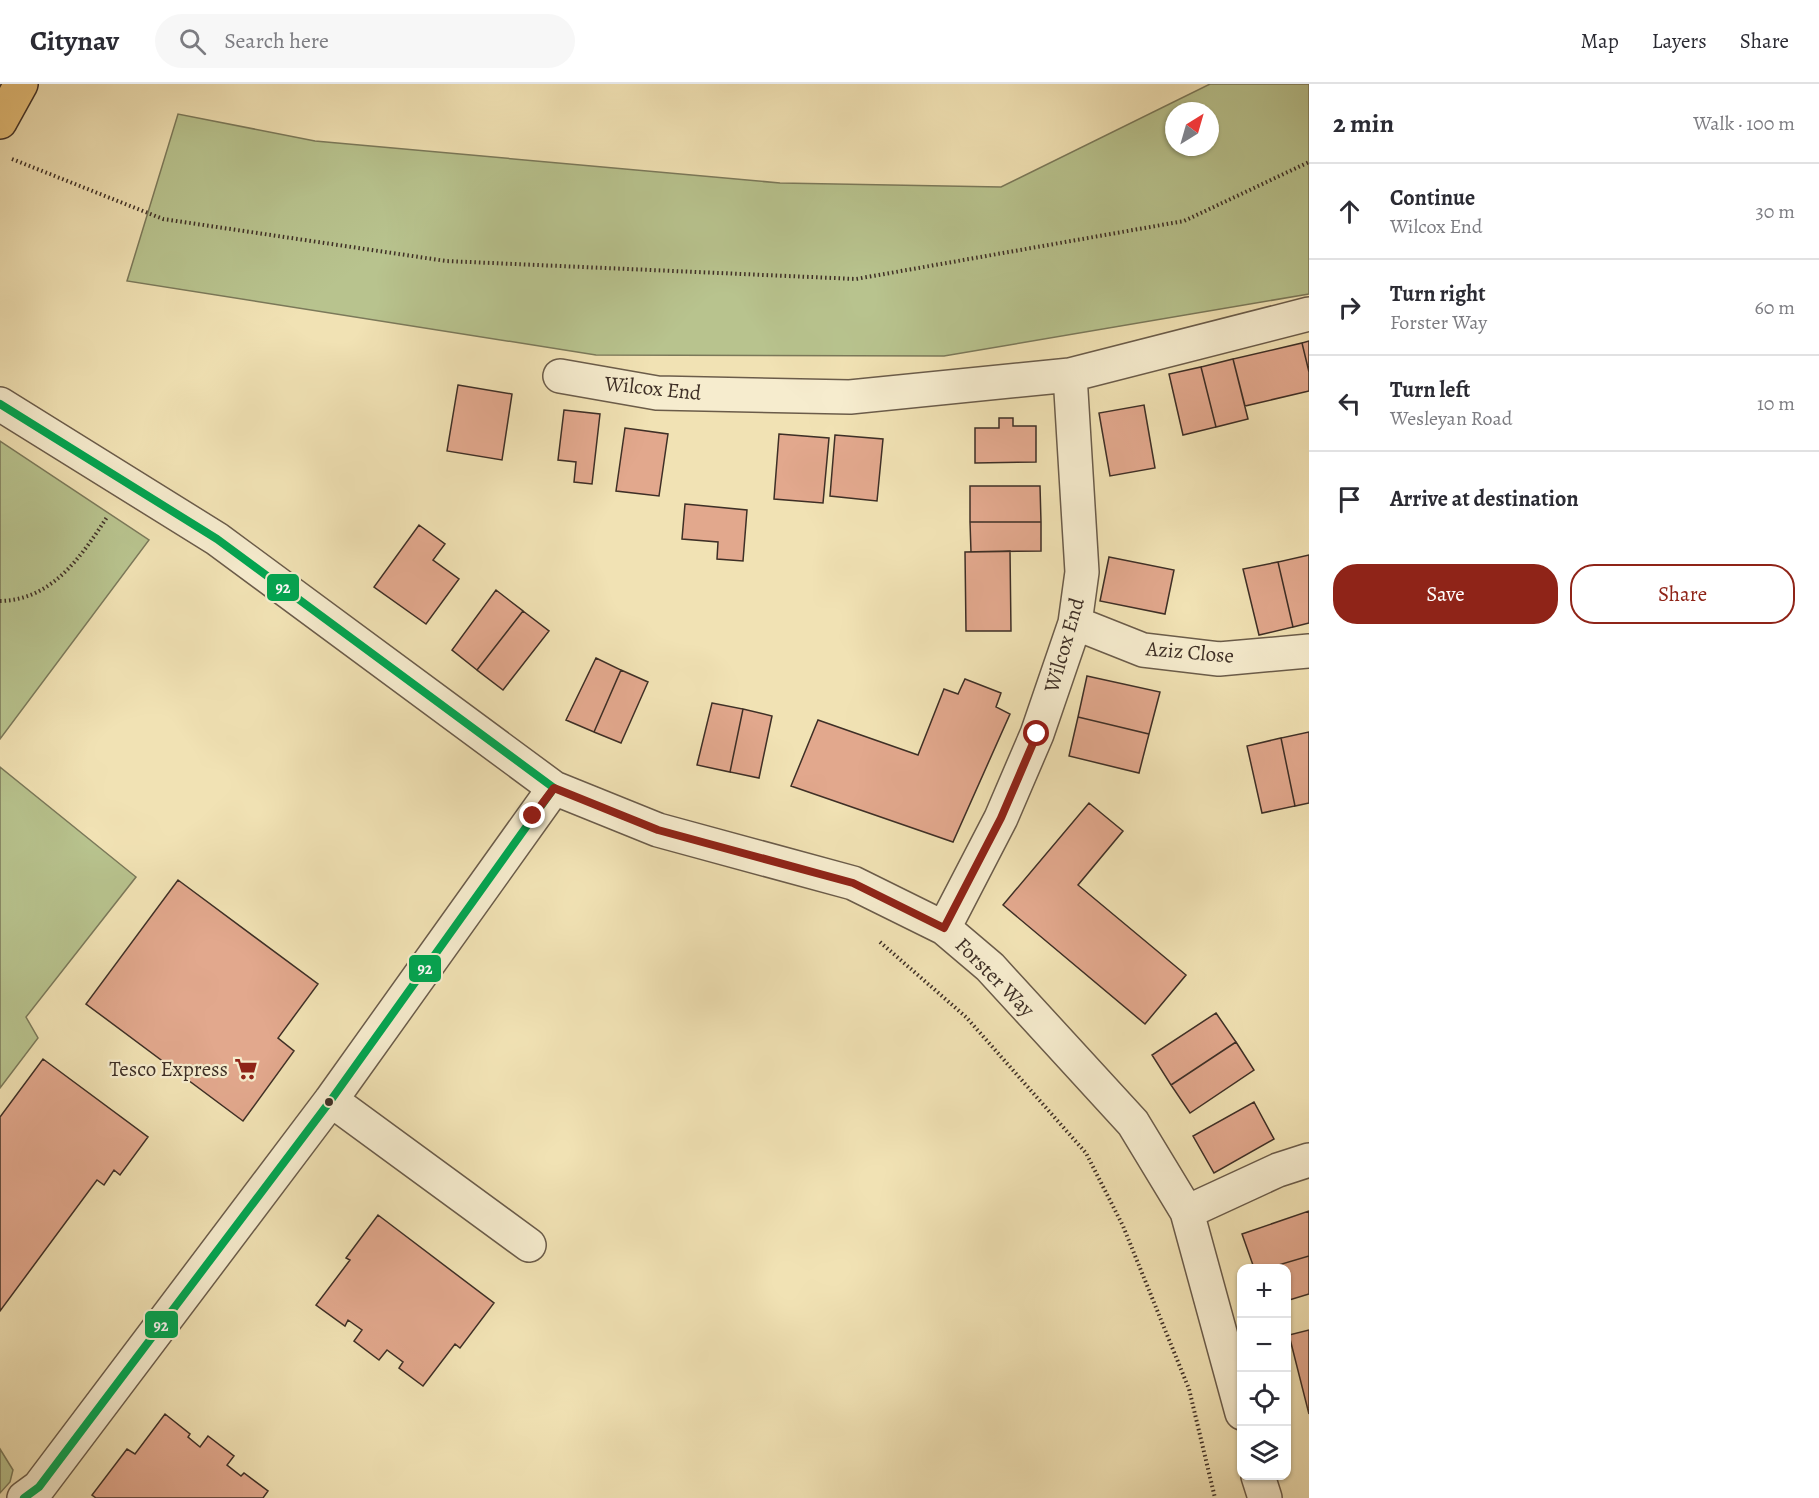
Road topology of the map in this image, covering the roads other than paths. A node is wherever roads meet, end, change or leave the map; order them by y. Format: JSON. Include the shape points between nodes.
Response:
{"nodes":[{"id":1,"x":21,"y":84,"type":"edge"},
{"id":2,"x":0,"y":122,"type":"edge"},
{"id":3,"x":1309,"y":314,"type":"edge"},
{"id":4,"x":1070,"y":375,"type":"junction"},
{"id":5,"x":560,"y":376,"type":"dead end"},
{"id":6,"x":0,"y":404,"type":"edge"},
{"id":7,"x":1075,"y":623,"type":"junction"},
{"id":8,"x":1309,"y":651,"type":"edge"},
{"id":9,"x":554,"y":788,"type":"junction"},
{"id":10,"x":944,"y":928,"type":"junction"},
{"id":11,"x":331,"y":1100,"type":"junction"},
{"id":12,"x":1309,"y":1161,"type":"edge"},
{"id":13,"x":1187,"y":1212,"type":"junction"},
{"id":14,"x":529,"y":1245,"type":"dead end"},
{"id":15,"x":1237,"y":1395,"type":"edge"},
{"id":16,"x":1259,"y":1480,"type":"edge"},
{"id":17,"x":24,"y":1498,"type":"edge"},
{"id":18,"x":1265,"y":1498,"type":"edge"}],
"edges":[{"from":1,"to":2,"type":"main road"},
{"from":3,"to":4,"type":"street","name":"Wilcox End"},
{"from":4,"to":5,"type":"street","name":"Wilcox End","via":[[850,397],[657,393]]},
{"from":4,"to":7,"type":"street","name":"Wilcox End","via":[[1082,572]]},
{"from":6,"to":9,"type":"street","name":"Forster Way","via":[[217,539]]},
{"from":7,"to":8,"type":"street","name":"Aziz Close","via":[[1143,650],[1219,659]]},
{"from":7,"to":10,"type":"street","name":"Wilcox End","via":[[1037,734],[1006,808]]},
{"from":9,"to":10,"type":"street","name":"Forster Way","via":[[658,830],[853,883]]},
{"from":9,"to":11,"type":"street"},
{"from":10,"to":13,"type":"street","name":"Forster Way","via":[[990,967],[1133,1123]]},
{"from":11,"to":14,"type":"street"},
{"from":11,"to":17,"type":"street","via":[[39,1487]]},
{"from":12,"to":13,"type":"street","via":[[1278,1170]]},
{"from":13,"to":15,"type":"street","name":"Forster Way"},
{"from":16,"to":18,"type":"street"}]}
